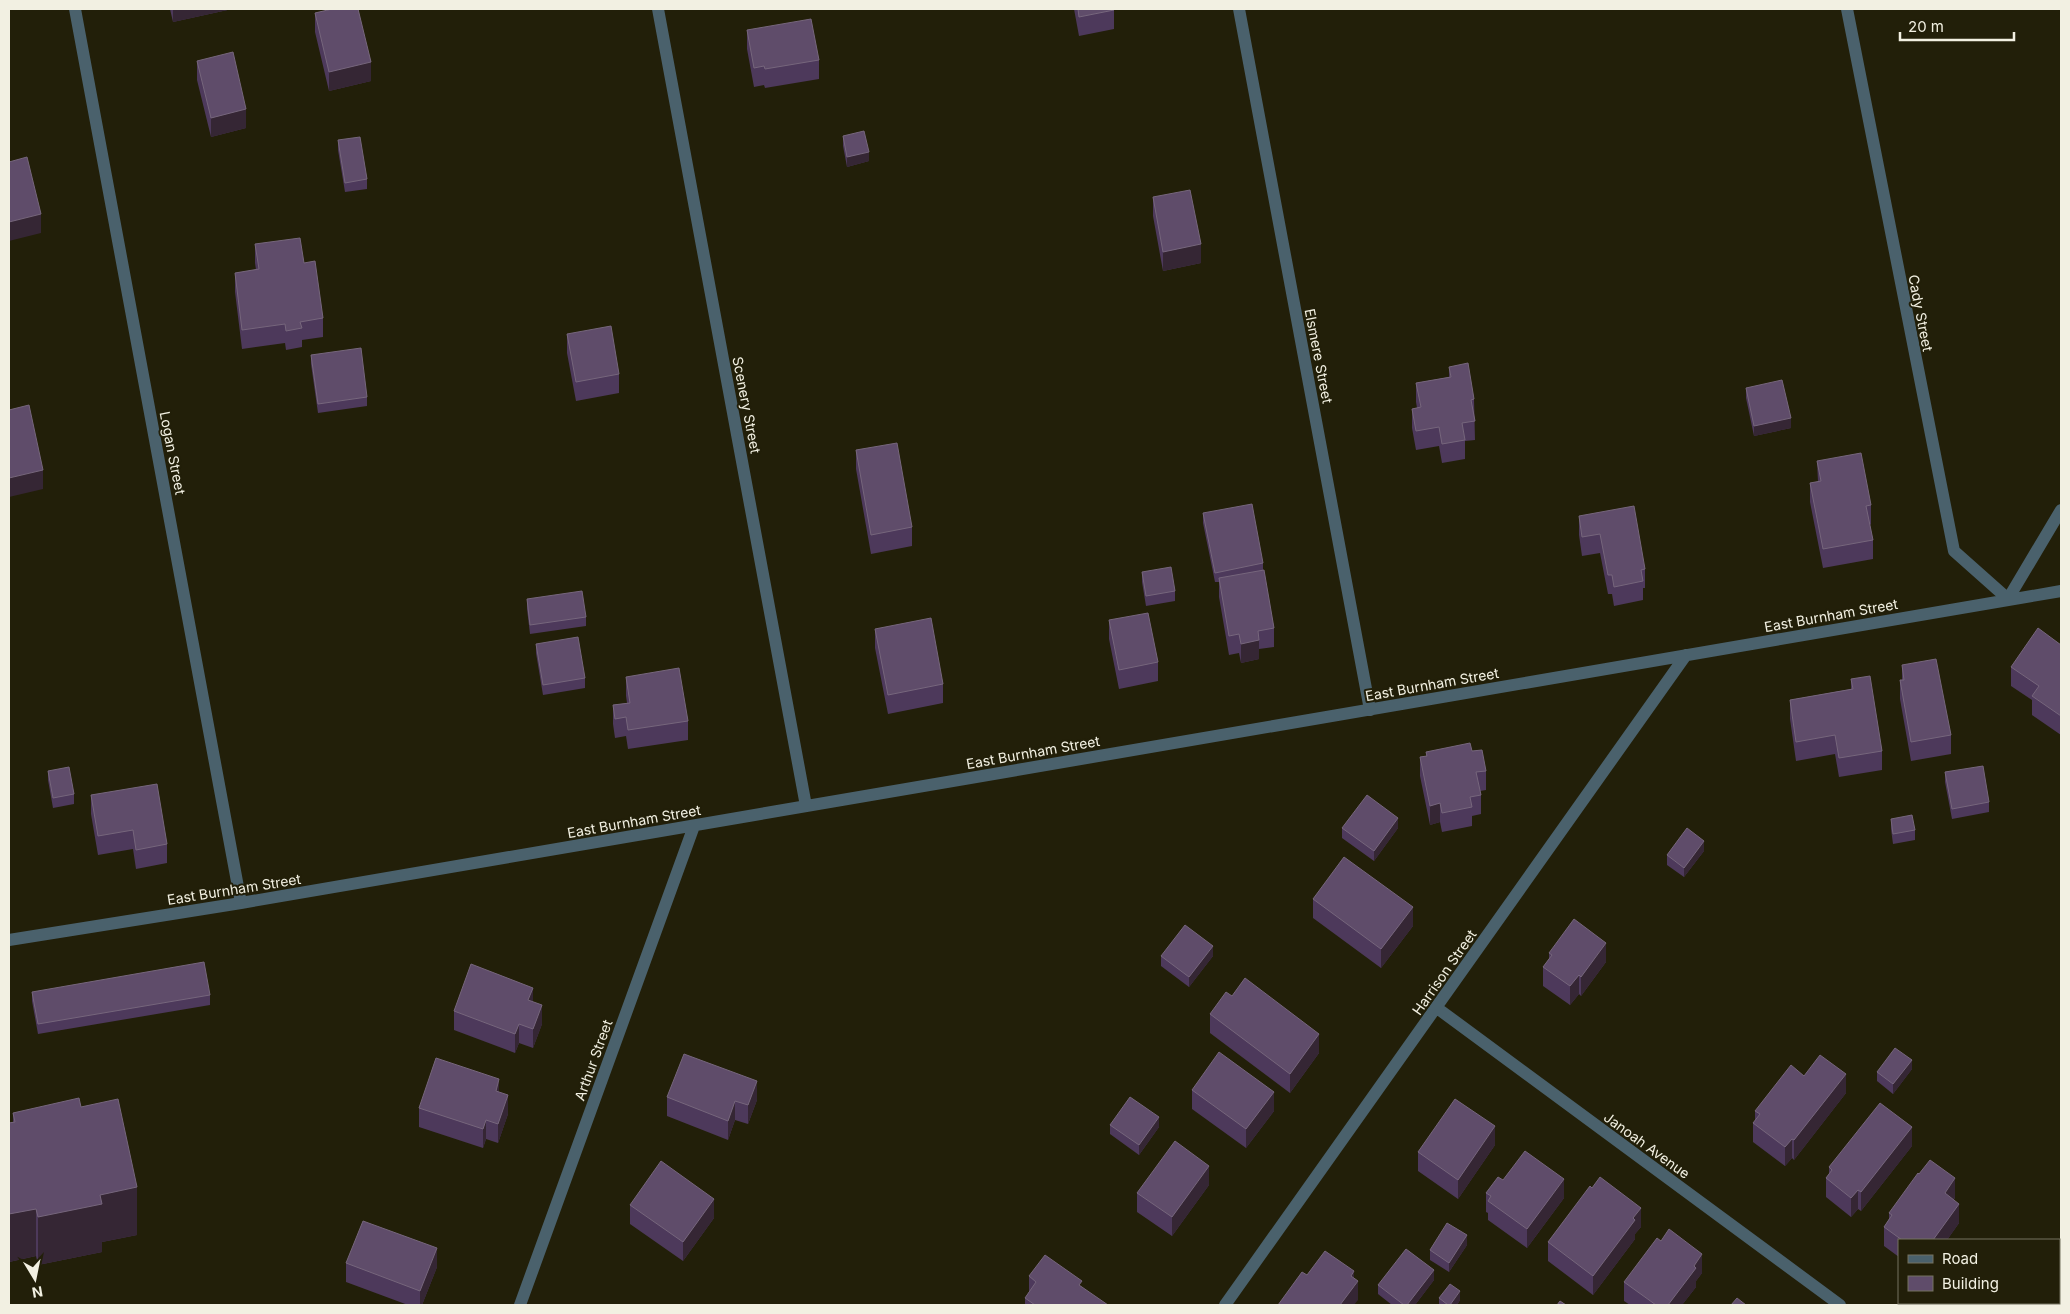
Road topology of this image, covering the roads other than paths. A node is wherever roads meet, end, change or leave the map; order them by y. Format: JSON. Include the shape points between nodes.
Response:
{"nodes":[{"id":1,"x":75,"y":9,"type":"edge"},
{"id":2,"x":658,"y":9,"type":"edge"},
{"id":3,"x":1239,"y":9,"type":"edge"},
{"id":4,"x":1847,"y":9,"type":"edge"},
{"id":5,"x":2061,"y":510,"type":"edge"},
{"id":6,"x":2061,"y":591,"type":"edge"},
{"id":7,"x":2008,"y":600,"type":"junction"},
{"id":8,"x":1686,"y":655,"type":"junction"},
{"id":9,"x":1370,"y":710,"type":"junction"},
{"id":10,"x":806,"y":806,"type":"junction"},
{"id":11,"x":694,"y":826,"type":"junction"},
{"id":12,"x":241,"y":903,"type":"junction"},
{"id":13,"x":9,"y":940,"type":"edge"},
{"id":14,"x":1437,"y":1008,"type":"junction"},
{"id":15,"x":520,"y":1305,"type":"edge"},
{"id":16,"x":1225,"y":1305,"type":"edge"},
{"id":17,"x":1840,"y":1305,"type":"edge"}],
"edges":[{"from":1,"to":12,"type":"street","name":"Logan Street"},
{"from":2,"to":10,"type":"street","name":"Scenery Street"},
{"from":3,"to":9,"type":"street","name":"Elsmere Street"},
{"from":4,"to":7,"type":"street","name":"Cady Street","via":[[1954,551]]},
{"from":5,"to":7,"type":"street"},
{"from":6,"to":7,"type":"street","name":"East Burnham Street"},
{"from":7,"to":8,"type":"street","name":"East Burnham Street"},
{"from":8,"to":9,"type":"street","name":"East Burnham Street"},
{"from":8,"to":14,"type":"street","name":"Harrison Street"},
{"from":9,"to":10,"type":"street","name":"East Burnham Street"},
{"from":10,"to":11,"type":"street","name":"East Burnham Street"},
{"from":11,"to":12,"type":"street","name":"East Burnham Street"},
{"from":11,"to":15,"type":"street","name":"Arthur Street"},
{"from":12,"to":13,"type":"street","name":"East Burnham Street"},
{"from":14,"to":16,"type":"street","name":"Harrison Street"},
{"from":14,"to":17,"type":"street","name":"Janoah Avenue"}]}
